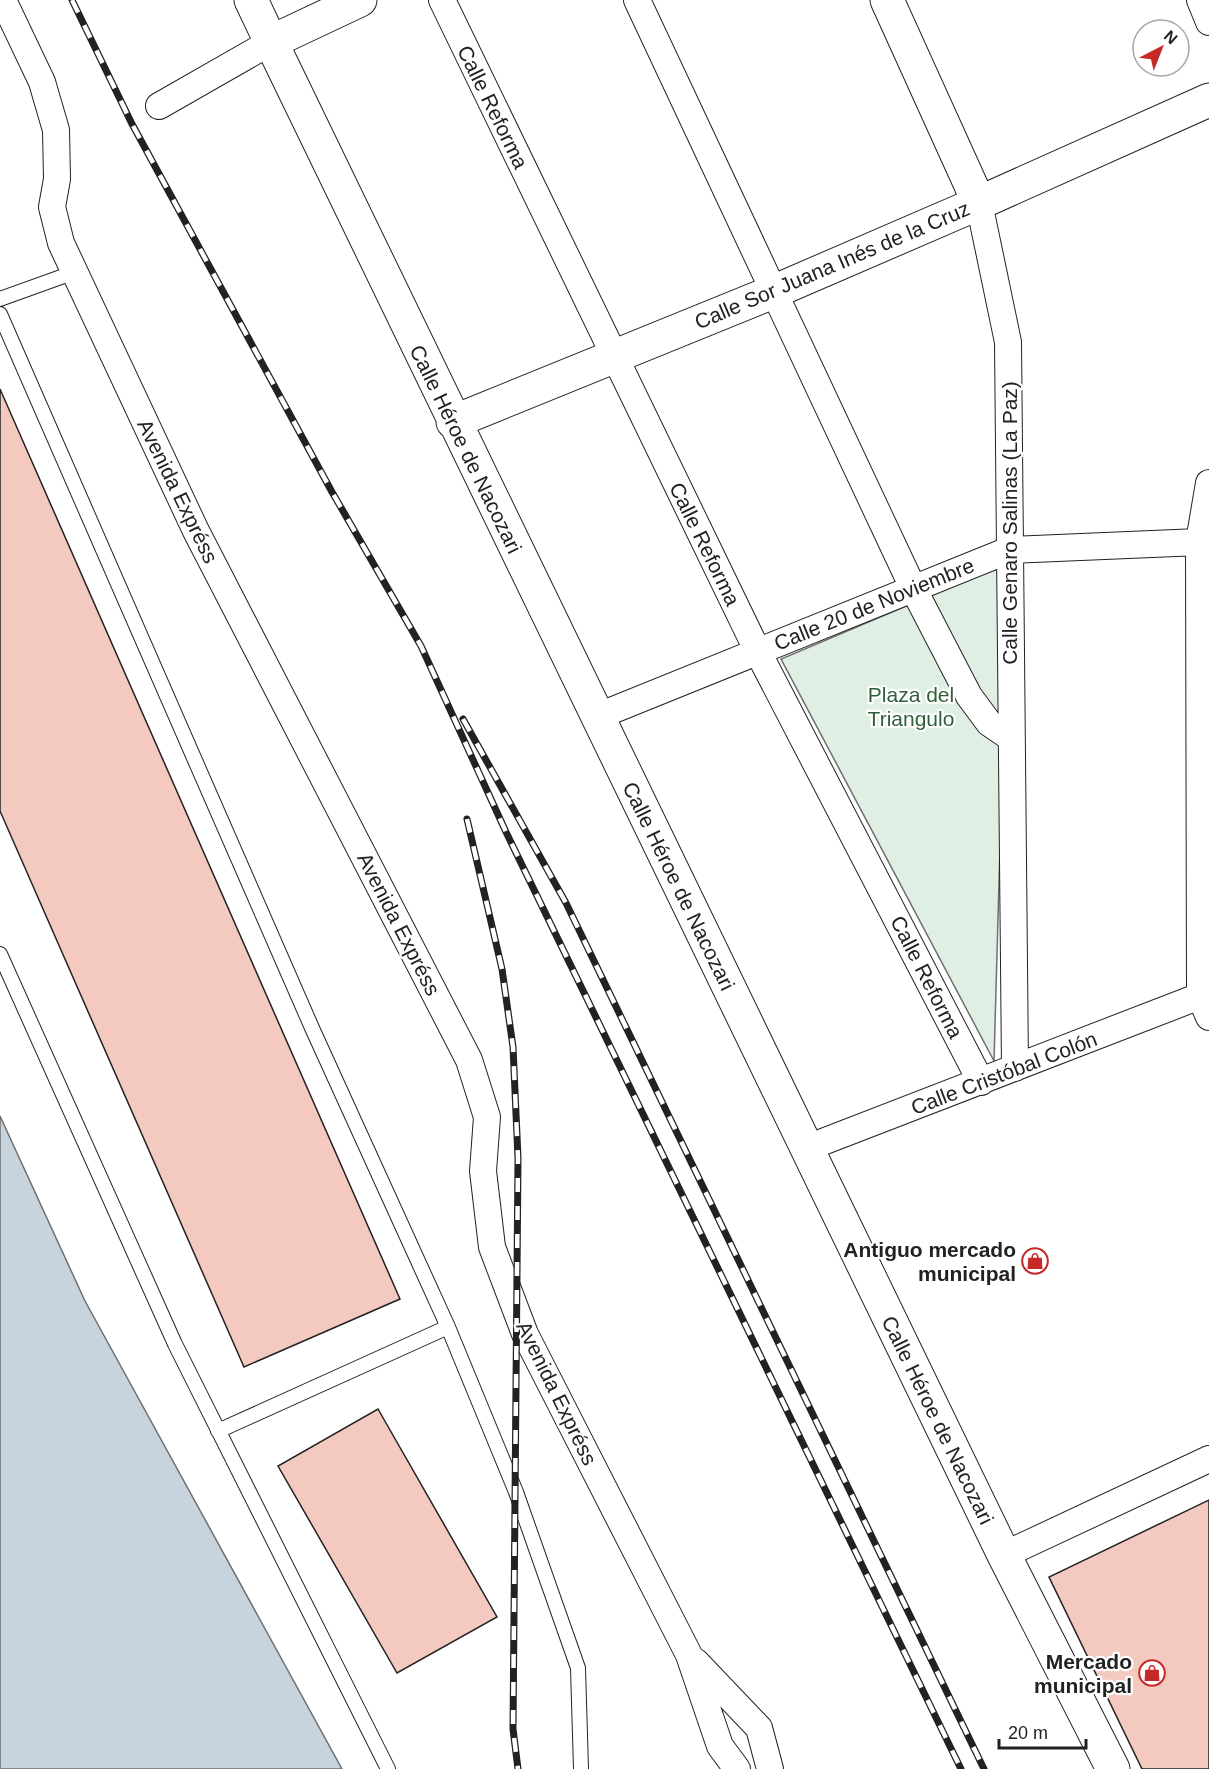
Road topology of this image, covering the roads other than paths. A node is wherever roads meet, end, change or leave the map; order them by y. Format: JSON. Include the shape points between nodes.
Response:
{"nodes":[{"id":1,"x":3,"y":0,"type":"edge"},
{"id":2,"x":251,"y":0,"type":"edge"},
{"id":3,"x":360,"y":0,"type":"edge"},
{"id":4,"x":442,"y":0,"type":"edge"},
{"id":5,"x":637,"y":0,"type":"edge"},
{"id":6,"x":887,"y":0,"type":"edge"},
{"id":7,"x":1200,"y":0,"type":"edge"},
{"id":8,"x":1209,"y":22,"type":"edge"},
{"id":9,"x":271,"y":42,"type":"junction"},
{"id":10,"x":1209,"y":100,"type":"edge"},
{"id":11,"x":159,"y":106,"type":"dead end"},
{"id":12,"x":979,"y":203,"type":"junction"},
{"id":13,"x":75,"y":272,"type":"junction"},
{"id":14,"x":774,"y":292,"type":"junction"},
{"id":15,"x":0,"y":299,"type":"edge"},
{"id":16,"x":0,"y":314,"type":"edge"},
{"id":17,"x":613,"y":356,"type":"junction"},
{"id":18,"x":453,"y":422,"type":"junction"},
{"id":19,"x":1209,"y":483,"type":"edge"},
{"id":20,"x":1199,"y":542,"type":"junction"},
{"id":21,"x":1008,"y":550,"type":"junction"},
{"id":22,"x":914,"y":588,"type":"junction"},
{"id":23,"x":757,"y":651,"type":"junction"},
{"id":24,"x":596,"y":717,"type":"junction"},
{"id":25,"x":1011,"y":738,"type":"junction"},
{"id":26,"x":0,"y":954,"type":"edge"},
{"id":27,"x":1205,"y":1007,"type":"edge"},
{"id":28,"x":1016,"y":1068,"type":"junction"},
{"id":29,"x":981,"y":1082,"type":"junction"},
{"id":30,"x":807,"y":1148,"type":"junction"},
{"id":31,"x":448,"y":1327,"type":"junction"},
{"id":32,"x":218,"y":1431,"type":"junction"},
{"id":33,"x":1209,"y":1460,"type":"edge"},
{"id":34,"x":1004,"y":1555,"type":"junction"},
{"id":35,"x":689,"y":1655,"type":"junction"},
{"id":36,"x":388,"y":1769,"type":"edge"},
{"id":37,"x":581,"y":1769,"type":"edge"},
{"id":38,"x":737,"y":1769,"type":"edge"},
{"id":39,"x":770,"y":1769,"type":"edge"},
{"id":40,"x":1113,"y":1769,"type":"edge"}],
"edges":[{"from":1,"to":13,"type":"street","name":"Avenida Expréss","via":[[42,82],[56,130],[57,179],[52,207],[61,243]]},
{"from":2,"to":9,"type":"street","name":"Calle Héroe de Nacozari"},
{"from":3,"to":9,"type":"street"},
{"from":4,"to":17,"type":"street","name":"Calle Reforma"},
{"from":5,"to":14,"type":"street"},
{"from":6,"to":12,"type":"street","name":"Calle Genaro Salinas (La Paz)"},
{"from":7,"to":8,"type":"street"},
{"from":9,"to":11,"type":"street"},
{"from":9,"to":18,"type":"street","name":"Calle Héroe de Nacozari"},
{"from":10,"to":12,"type":"street","name":"Calle Sor Juana Inés de la Cruz"},
{"from":12,"to":14,"type":"street","name":"Calle Sor Juana Inés de la Cruz"},
{"from":12,"to":21,"type":"street","name":"Calle Genaro Salinas (La Paz)","via":[[1008,342]]},
{"from":13,"to":15,"type":"lane"},
{"from":13,"to":35,"type":"street","name":"Avenida Expréss","via":[[196,531],[469,1060],[487,1117],[483,1171],[492,1247],[525,1335]]},
{"from":14,"to":17,"type":"street","name":"Calle Sor Juana Inés de la Cruz"},
{"from":14,"to":22,"type":"street"},
{"from":16,"to":31,"type":"lane","via":[[312,1028]]},
{"from":17,"to":18,"type":"street","name":"Calle Sor Juana Inés de la Cruz"},
{"from":17,"to":23,"type":"street","name":"Calle Reforma"},
{"from":18,"to":24,"type":"street","name":"Calle Héroe de Nacozari"},
{"from":19,"to":20,"type":"street"},
{"from":20,"to":21,"type":"street","name":"Calle 20 de Noviembre"},
{"from":20,"to":27,"type":"street"},
{"from":21,"to":22,"type":"street","name":"Calle 20 de Noviembre"},
{"from":21,"to":25,"type":"street","name":"Calle Genaro Salinas (La Paz)"},
{"from":22,"to":23,"type":"street","name":"Calle 20 de Noviembre"},
{"from":22,"to":25,"type":"street","via":[[969,696],[989,723]]},
{"from":23,"to":24,"type":"street","name":"Calle 20 de Noviembre"},
{"from":23,"to":29,"type":"street","name":"Calle Reforma"},
{"from":24,"to":30,"type":"street","name":"Calle Héroe de Nacozari"},
{"from":25,"to":28,"type":"street","name":"Calle Genaro Salinas (La Paz)"},
{"from":26,"to":32,"type":"lane"},
{"from":27,"to":28,"type":"street","name":"Calle Cristóbal Colón"},
{"from":28,"to":29,"type":"street","name":"Calle Cristóbal Colón"},
{"from":29,"to":30,"type":"street","name":"Calle Cristóbal Colón"},
{"from":30,"to":34,"type":"street","name":"Calle Héroe de Nacozari"},
{"from":31,"to":32,"type":"lane"},
{"from":31,"to":37,"type":"lane","via":[[516,1492],[578,1668]]},
{"from":32,"to":36,"type":"lane"},
{"from":33,"to":34,"type":"street"},
{"from":34,"to":40,"type":"street","name":"Calle Héroe de Nacozari"},
{"from":35,"to":38,"type":"street","name":"Avenida Expréss","via":[[720,1746]]},
{"from":35,"to":39,"type":"street","name":"Avenida Expréss","via":[[759,1728]]}]}
